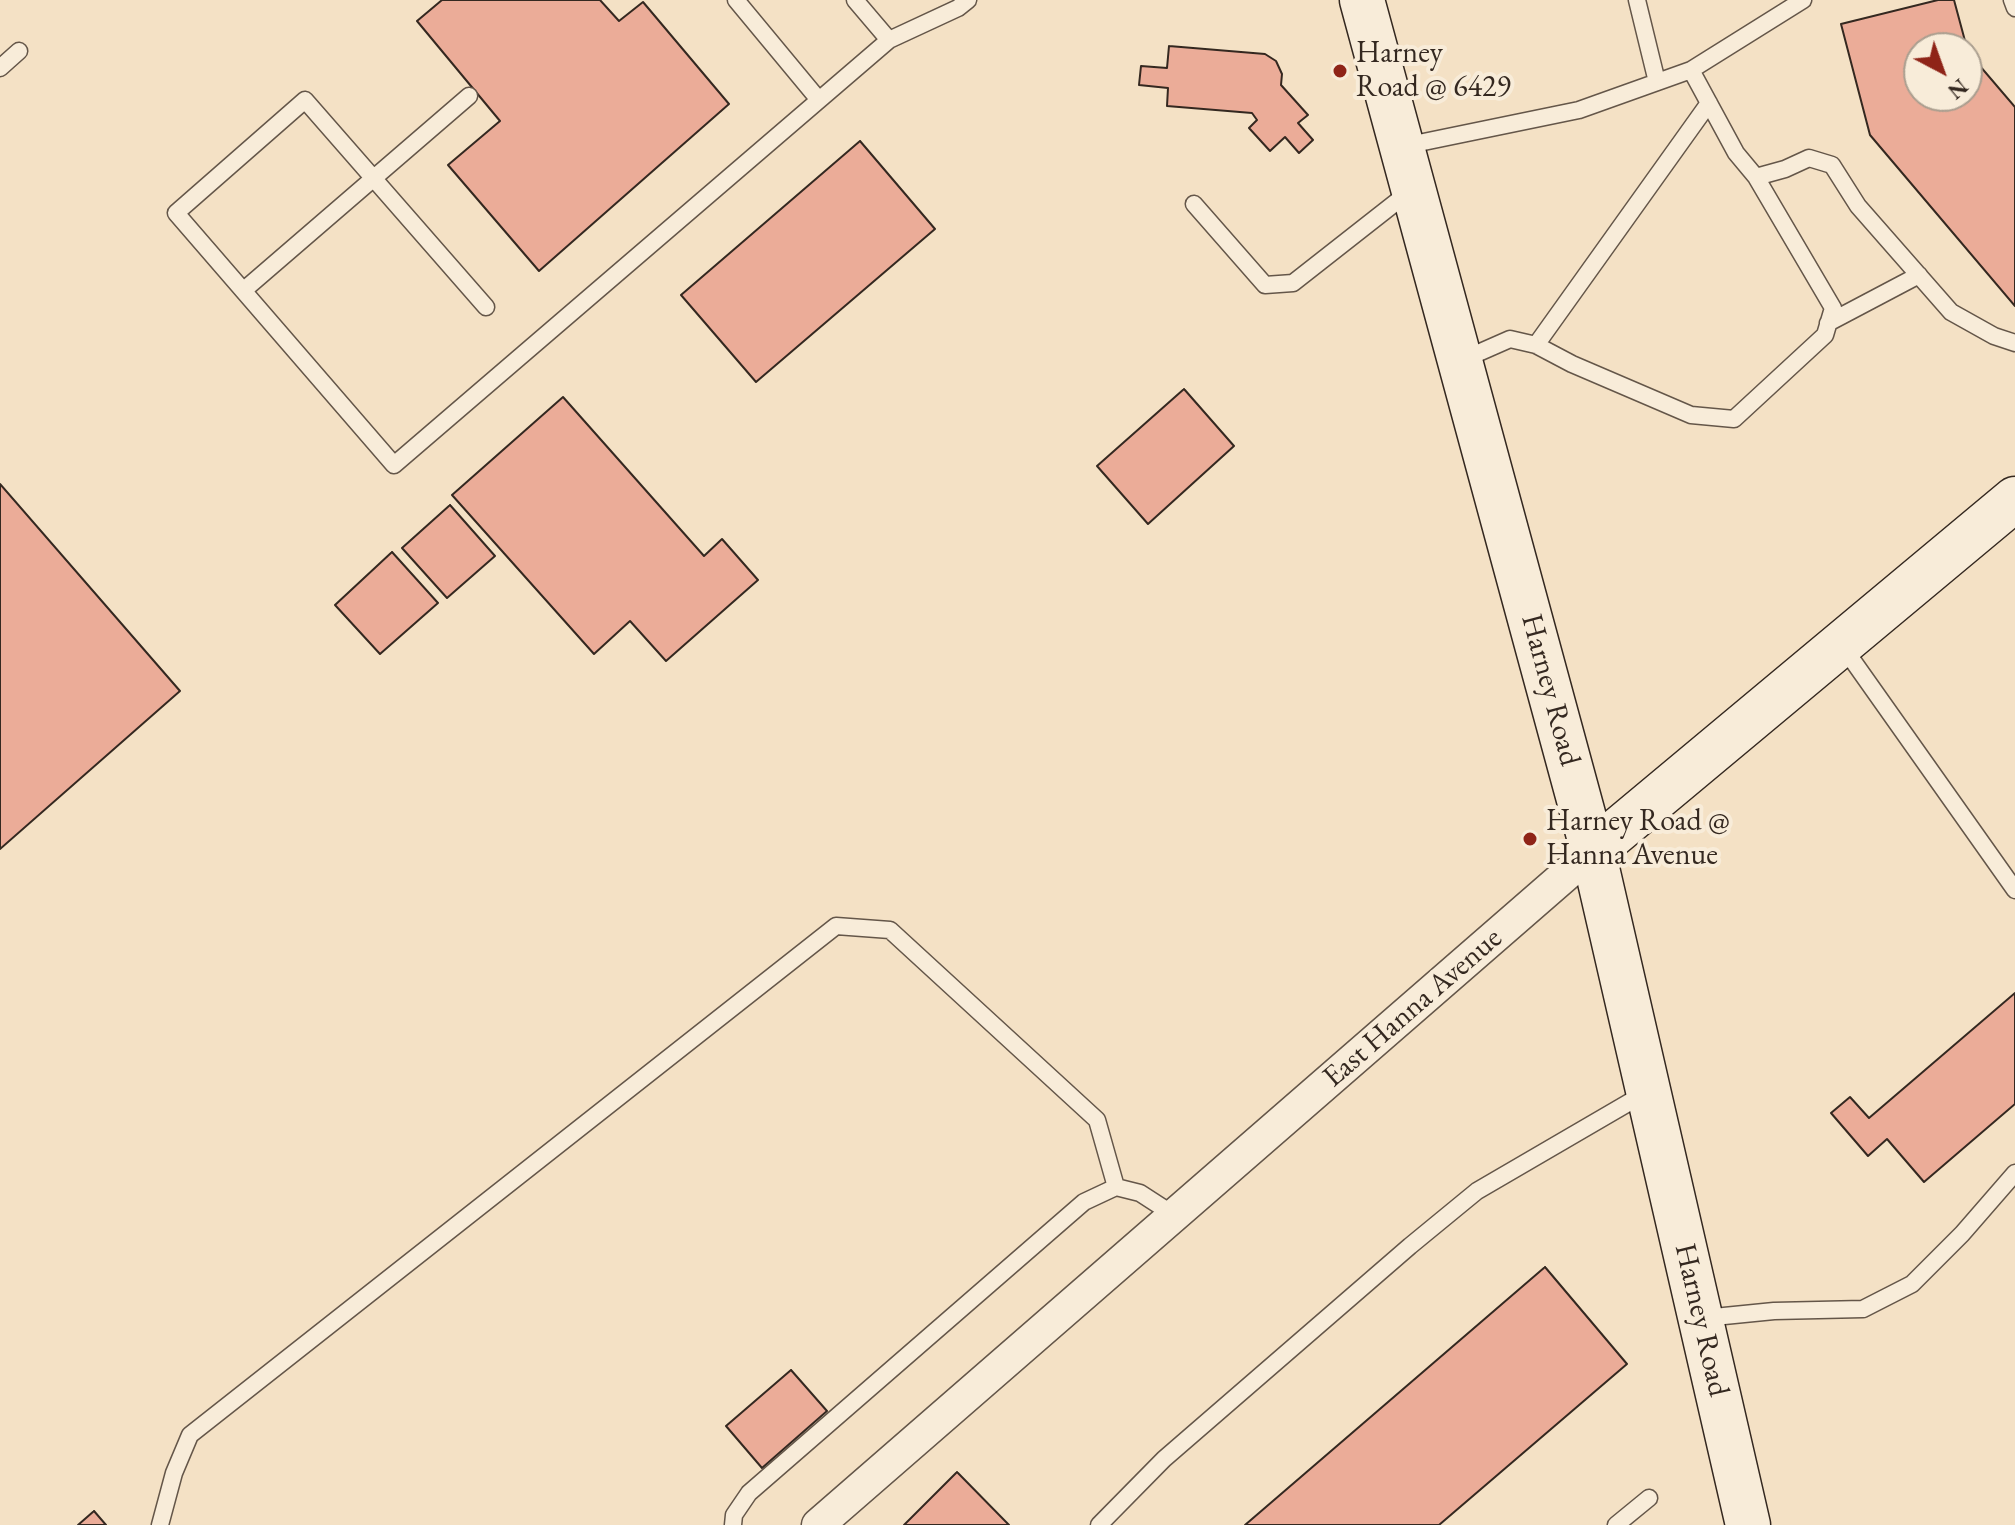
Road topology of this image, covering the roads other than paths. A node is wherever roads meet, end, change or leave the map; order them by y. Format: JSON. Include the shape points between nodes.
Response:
{"nodes":[{"id":1,"x":736,"y":0,"type":"edge"},
{"id":2,"x":855,"y":0,"type":"edge"},
{"id":3,"x":1362,"y":0,"type":"edge"},
{"id":4,"x":1637,"y":0,"type":"edge"},
{"id":5,"x":1803,"y":0,"type":"edge"},
{"id":6,"x":2012,"y":0,"type":"edge"},
{"id":7,"x":959,"y":3,"type":"edge"},
{"id":8,"x":2015,"y":8,"type":"edge"},
{"id":9,"x":889,"y":40,"type":"junction"},
{"id":10,"x":19,"y":51,"type":"dead end"},
{"id":11,"x":0,"y":68,"type":"edge"},
{"id":12,"x":1691,"y":70,"type":"junction"},
{"id":13,"x":1657,"y":82,"type":"junction"},
{"id":14,"x":469,"y":96,"type":"dead end"},
{"id":15,"x":819,"y":100,"type":"junction"},
{"id":16,"x":1709,"y":103,"type":"junction"},
{"id":17,"x":1402,"y":146,"type":"junction"},
{"id":18,"x":1756,"y":177,"type":"junction"},
{"id":19,"x":372,"y":178,"type":"junction"},
{"id":20,"x":1413,"y":188,"type":"junction"},
{"id":21,"x":1194,"y":204,"type":"dead end"},
{"id":22,"x":1919,"y":275,"type":"junction"},
{"id":23,"x":244,"y":290,"type":"junction"},
{"id":24,"x":486,"y":307,"type":"dead end"},
{"id":25,"x":1828,"y":323,"type":"junction"},
{"id":26,"x":2015,"y":343,"type":"edge"},
{"id":27,"x":1536,"y":345,"type":"junction"},
{"id":28,"x":1460,"y":361,"type":"junction"},
{"id":29,"x":2015,"y":499,"type":"edge"},
{"id":30,"x":1840,"y":643,"type":"junction"},
{"id":31,"x":1593,"y":851,"type":"junction"},
{"id":32,"x":2015,"y":890,"type":"edge"},
{"id":33,"x":1649,"y":1092,"type":"junction"},
{"id":34,"x":2015,"y":1173,"type":"edge"},
{"id":35,"x":1116,"y":1187,"type":"junction"},
{"id":36,"x":1174,"y":1215,"type":"junction"},
{"id":37,"x":1701,"y":1318,"type":"junction"},
{"id":38,"x":1649,"y":1498,"type":"dead end"},
{"id":39,"x":160,"y":1525,"type":"edge"},
{"id":40,"x":733,"y":1525,"type":"edge"},
{"id":41,"x":818,"y":1525,"type":"edge"},
{"id":42,"x":1099,"y":1525,"type":"edge"},
{"id":43,"x":1616,"y":1525,"type":"edge"},
{"id":44,"x":1748,"y":1525,"type":"edge"}],
"edges":[{"from":1,"to":15,"type":"lane"},
{"from":2,"to":9,"type":"lane"},
{"from":3,"to":17,"type":"street","name":"Harney Road"},
{"from":4,"to":13,"type":"lane"},
{"from":5,"to":12,"type":"lane"},
{"from":6,"to":8,"type":"lane"},
{"from":7,"to":9,"type":"lane"},
{"from":9,"to":15,"type":"lane"},
{"from":10,"to":11,"type":"lane"},
{"from":12,"to":13,"type":"lane"},
{"from":12,"to":16,"type":"lane"},
{"from":13,"to":17,"type":"lane","via":[[1579,110]]},
{"from":14,"to":19,"type":"lane"},
{"from":15,"to":23,"type":"lane","via":[[394,465]]},
{"from":16,"to":18,"type":"lane","via":[[1736,153]]},
{"from":16,"to":27,"type":"lane"},
{"from":17,"to":20,"type":"street","name":"Harney Road"},
{"from":18,"to":22,"type":"lane","via":[[1809,158],[1832,165],[1858,206]]},
{"from":18,"to":25,"type":"lane","via":[[1833,308]]},
{"from":19,"to":23,"type":"lane"},
{"from":19,"to":23,"type":"lane","via":[[305,100],[293,110],[176,213]]},
{"from":19,"to":24,"type":"lane"},
{"from":20,"to":21,"type":"lane","via":[[1293,283],[1265,285]]},
{"from":20,"to":28,"type":"street","name":"Harney Road"},
{"from":22,"to":25,"type":"lane"},
{"from":22,"to":26,"type":"lane","via":[[1951,312]]},
{"from":25,"to":27,"type":"lane","via":[[1825,335],[1734,419],[1691,415]]},
{"from":27,"to":28,"type":"lane","via":[[1510,339]]},
{"from":28,"to":31,"type":"street","name":"Harney Road"},
{"from":29,"to":30,"type":"street","name":"East Hanna Avenue"},
{"from":30,"to":31,"type":"street","name":"East Hanna Avenue"},
{"from":30,"to":32,"type":"lane"},
{"from":31,"to":33,"type":"street","name":"Harney Road"},
{"from":31,"to":36,"type":"street","name":"East Hanna Avenue"},
{"from":33,"to":37,"type":"street","name":"Harney Road"},
{"from":33,"to":42,"type":"lane","via":[[1477,1191],[1164,1459]]},
{"from":34,"to":37,"type":"lane","via":[[1912,1284],[1863,1309]]},
{"from":35,"to":36,"type":"lane","via":[[1140,1193]]},
{"from":35,"to":39,"type":"lane","via":[[1097,1120],[890,930],[836,926],[190,1435]]},
{"from":35,"to":40,"type":"lane","via":[[1084,1202],[801,1447],[749,1493]]},
{"from":36,"to":41,"type":"street","name":"East Hanna Avenue"},
{"from":37,"to":44,"type":"street","name":"Harney Road"},
{"from":38,"to":43,"type":"lane"}]}
